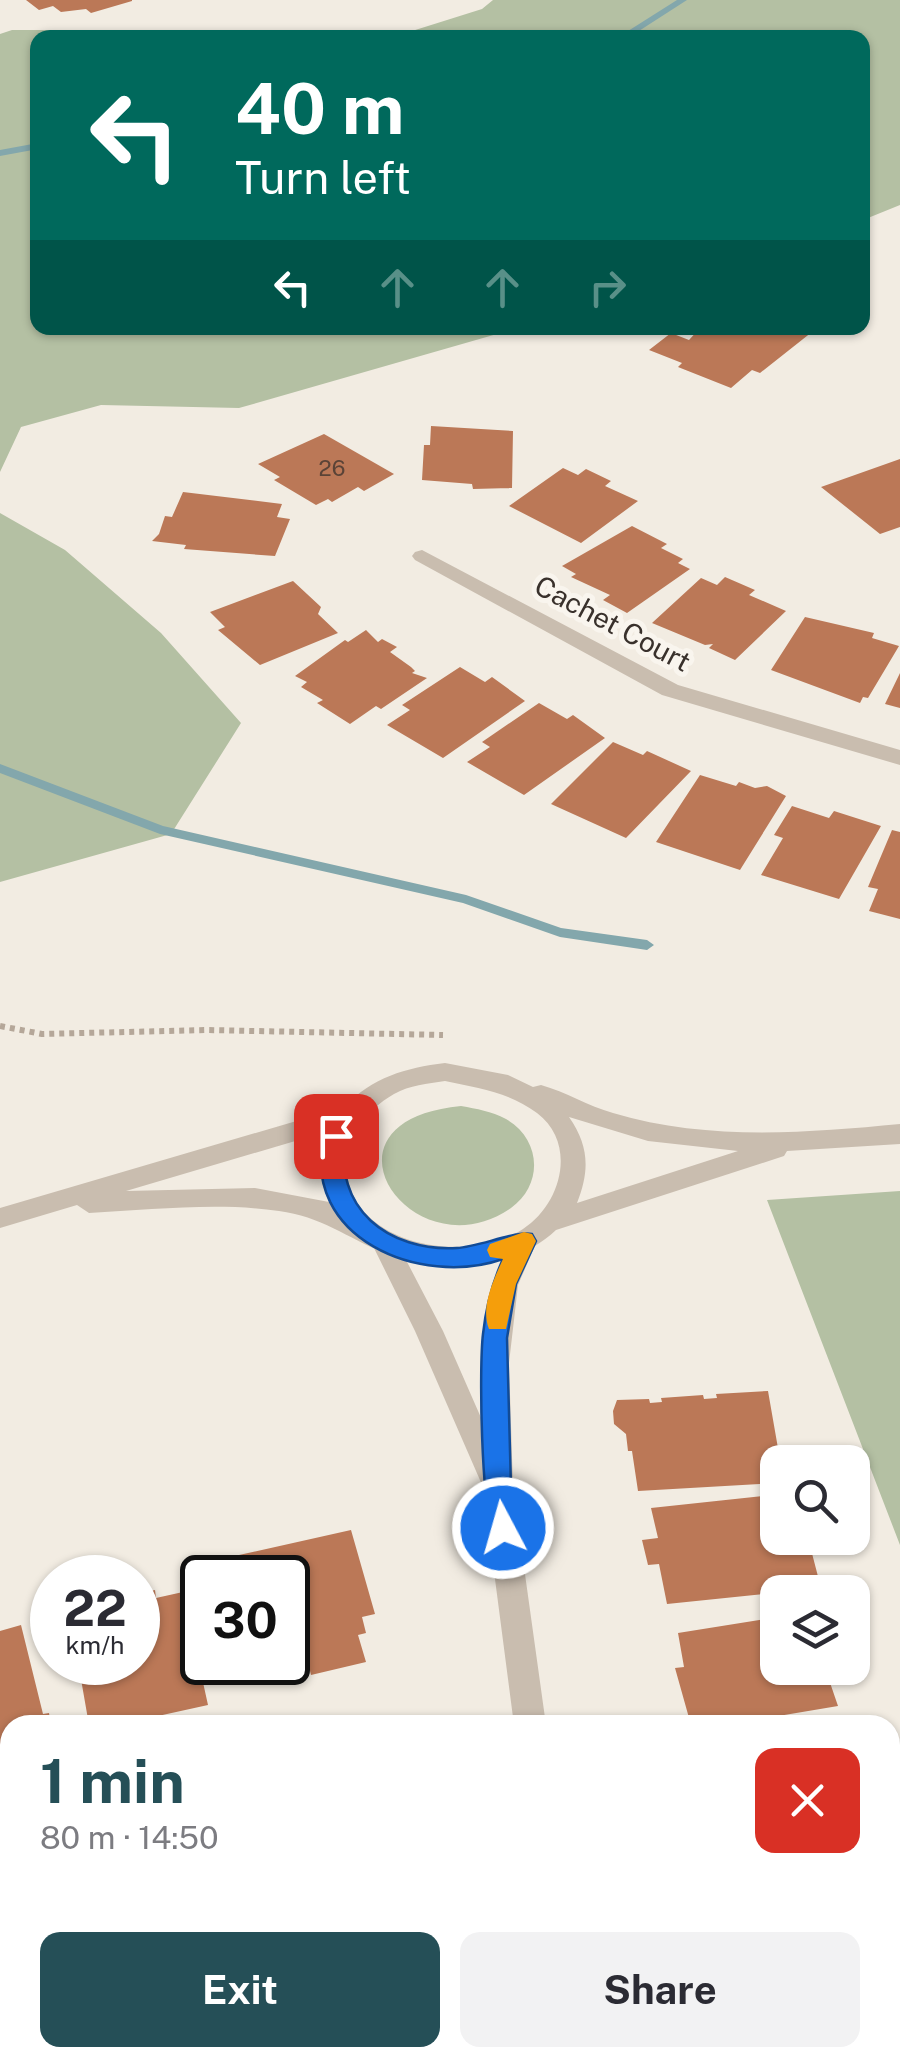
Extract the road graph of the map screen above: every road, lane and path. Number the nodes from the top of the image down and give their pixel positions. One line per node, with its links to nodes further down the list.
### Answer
1 (422, 556): 2 (street, Cachet Court)
2 (900, 758)
3 (0, 1026): 4 (path)
4 (443, 1034)
5 (518, 1085): 6 (street); 8 (street); 11 (street)
6 (349, 1115): 9 (street); 12 (street)
7 (900, 1134): 8 (street)
8 (787, 1144): 11 (street)
9 (49, 1205): 10 (street); 12 (street)
10 (0, 1218)
11 (552, 1221): 13 (street)
12 (373, 1235): 13 (street); 14 (street)
13 (524, 1241): 14 (street)
14 (498, 1488): 15 (street)
15 (529, 1715)

